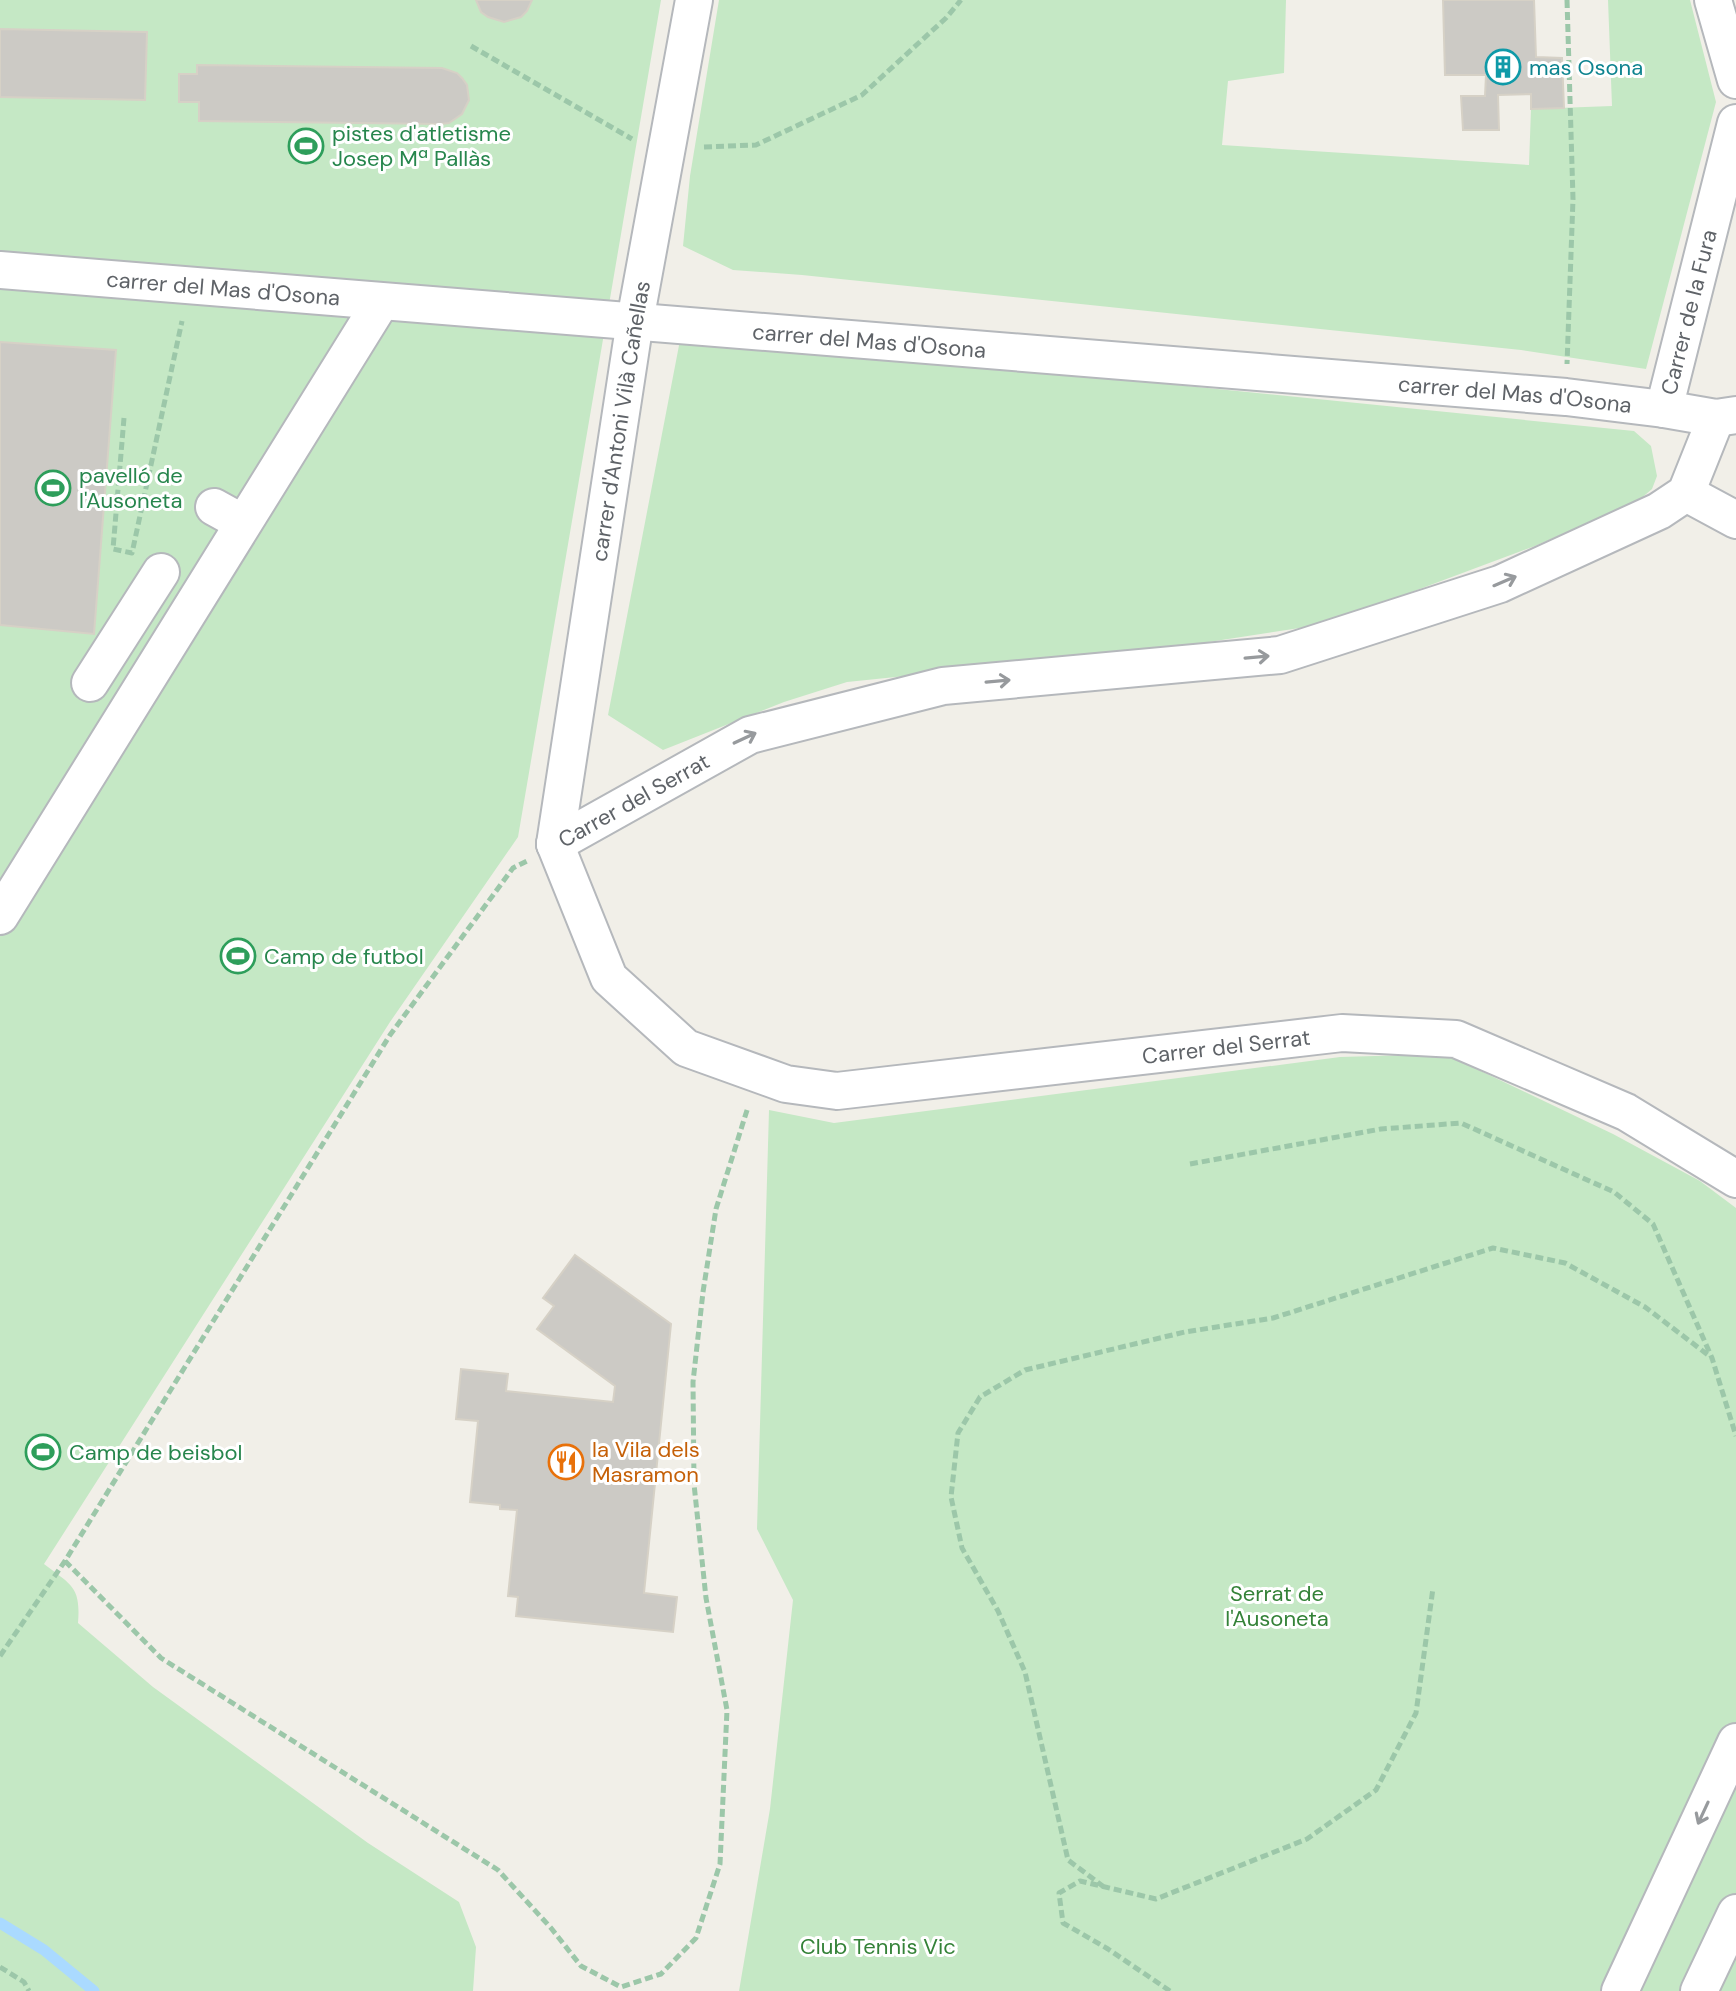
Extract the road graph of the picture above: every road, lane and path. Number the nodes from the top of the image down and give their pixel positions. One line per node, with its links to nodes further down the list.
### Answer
1 (694, 0): 9 (street, carrer d'Antoni Vilà Cañellas)
2 (961, 0): 9 (path)
3 (1567, 0): 14 (path)
4 (1713, 0): 6 (street)
5 (471, 46): 8 (path)
6 (1736, 80)
7 (1736, 123): 15 (street, Carrer de la Fura)
8 (604, 124)
9 (665, 149): 13 (street, carrer d'Antoni Vilà Cañellas)
10 (0, 270): 11 (street, carrer del Mas d'Osona)
11 (190, 284): 12 (street, carrer del Mas d'Osona); 17 (path)
12 (381, 302): 13 (street, carrer del Mas d'Osona); 23 (street)
13 (635, 321): 14 (street, carrer del Mas d'Osona); 22 (street, carrer d'Antoni Vilà Cañellas)
14 (1566, 397): 15 (street, carrer del Mas d'Osona)
15 (1664, 409): 16 (street, carrer del Mas d'Osona)
16 (1726, 416): 18 (street)
17 (124, 418)
18 (1686, 493): 19 (street); 22 (street, Carrer del Serrat, one-way to 18)
19 (1736, 520)
20 (161, 572): 21 (street)
21 (90, 683)
22 (555, 844): 24 (street, Carrer del Serrat); 29 (path)
23 (0, 916)
24 (759, 1075): 26 (street, Carrer del Serrat); 29 (path)
25 (1190, 1164): 27 (path)
26 (1736, 1179)
27 (1712, 1358): 28 (path); 33 (path)
28 (1736, 1436)
29 (65, 1561): 31 (path)
30 (1433, 1588): 33 (path)
31 (0, 1656)
32 (1736, 1742): 38 (street, one-way to 38)
33 (1104, 1887): 37 (path)
34 (1736, 1913): 39 (street)
35 (0, 1967): 36 (path)
36 (29, 1991)
37 (1170, 1991)
38 (1620, 1991)
39 (1699, 1991)

